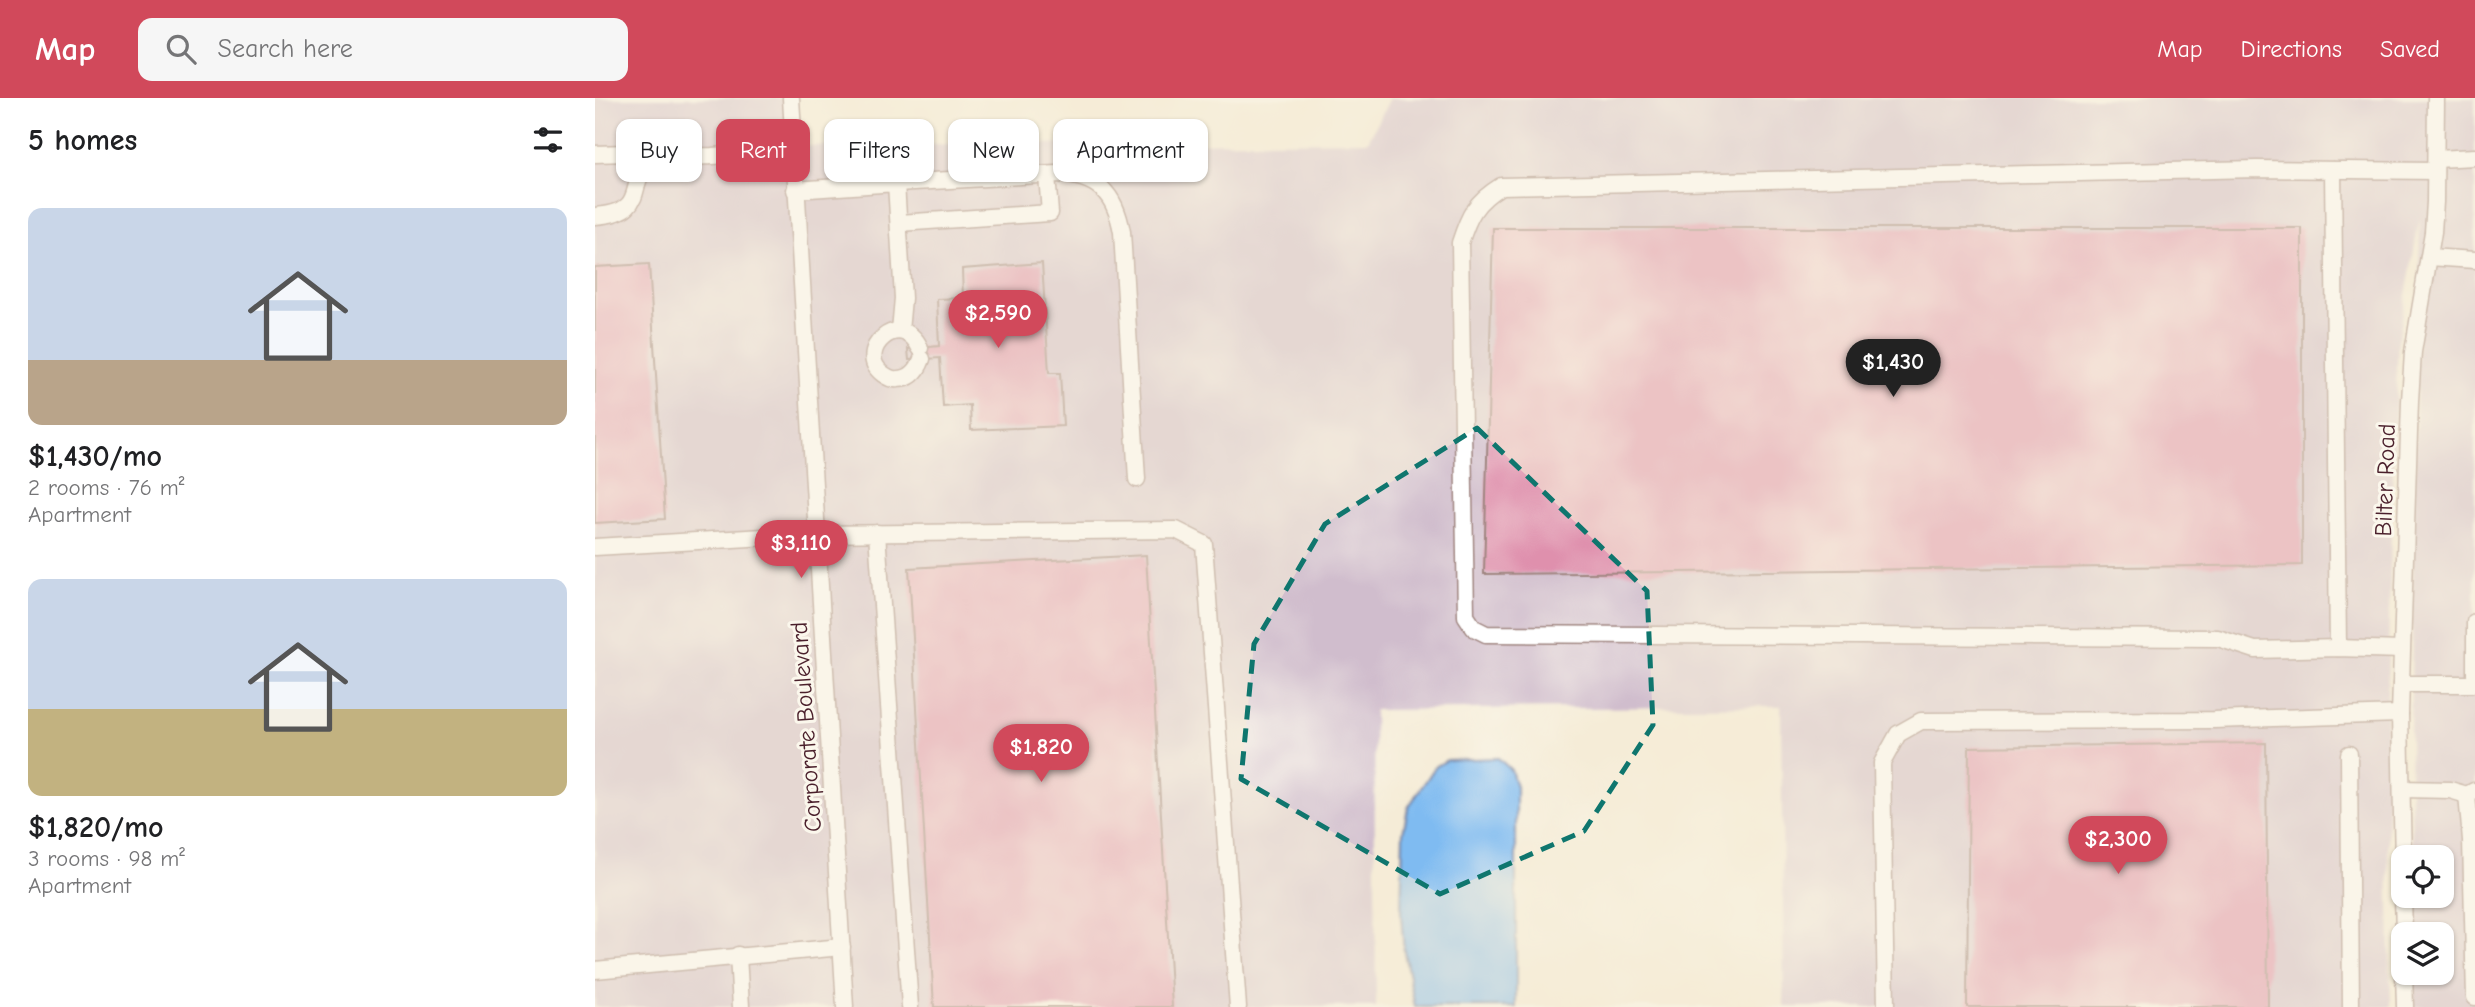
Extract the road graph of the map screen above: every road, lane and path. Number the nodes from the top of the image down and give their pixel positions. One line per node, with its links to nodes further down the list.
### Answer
1 (791, 98): 3 (street, Corporate Boulevard)
2 (2436, 98): 7 (street, Bilter Road)
3 (792, 119)
4 (616, 153): 5 (street)
5 (595, 154)
6 (2475, 158): 7 (street)
7 (2436, 165): 8 (street); 16 (street, Bilter Road)
8 (2333, 170): 24 (street); 24 (street)
9 (1047, 175): 12 (street); 15 (street); 19 (street)
10 (637, 182): 14 (street)
11 (795, 182): 13 (street, Corporate Boulevard)
12 (896, 183): 13 (street); 15 (street)
13 (795, 190): 21 (street, Corporate Boulevard)
14 (595, 216)
15 (899, 223): 18 (street)
16 (2428, 257): 17 (street); 25 (street, Bilter Road)
17 (2475, 260)
18 (900, 331): 18 (street)
19 (1137, 479)
20 (877, 533): 21 (street); 41 (street); 42 (street)
21 (817, 534): 22 (street); 34 (street, Corporate Boulevard)
22 (595, 547)
23 (2475, 622): 26 (street)
24 (2338, 648): 25 (street)
25 (2401, 650): 27 (street, Bilter Road)
26 (2475, 675)
27 (2401, 684): 28 (street); 29 (street, Bilter Road)
28 (2475, 684)
29 (2400, 714): 31 (street, Bilter Road); 43 (street)
30 (2349, 754): 44 (street)
31 (2402, 789): 32 (street); 33 (street, Bilter Road)
32 (2471, 793): 38 (street)
33 (2403, 845)
34 (842, 947): 35 (street); 40 (street, Corporate Boulevard)
35 (738, 955): 36 (street); 39 (street)
36 (595, 970)
37 (2404, 985): 45 (street)
38 (2475, 997)
39 (741, 1007)
40 (845, 1007)
41 (910, 1007)
42 (1238, 1007)
43 (1886, 1007)
44 (2351, 1007)
45 (2405, 1007)

